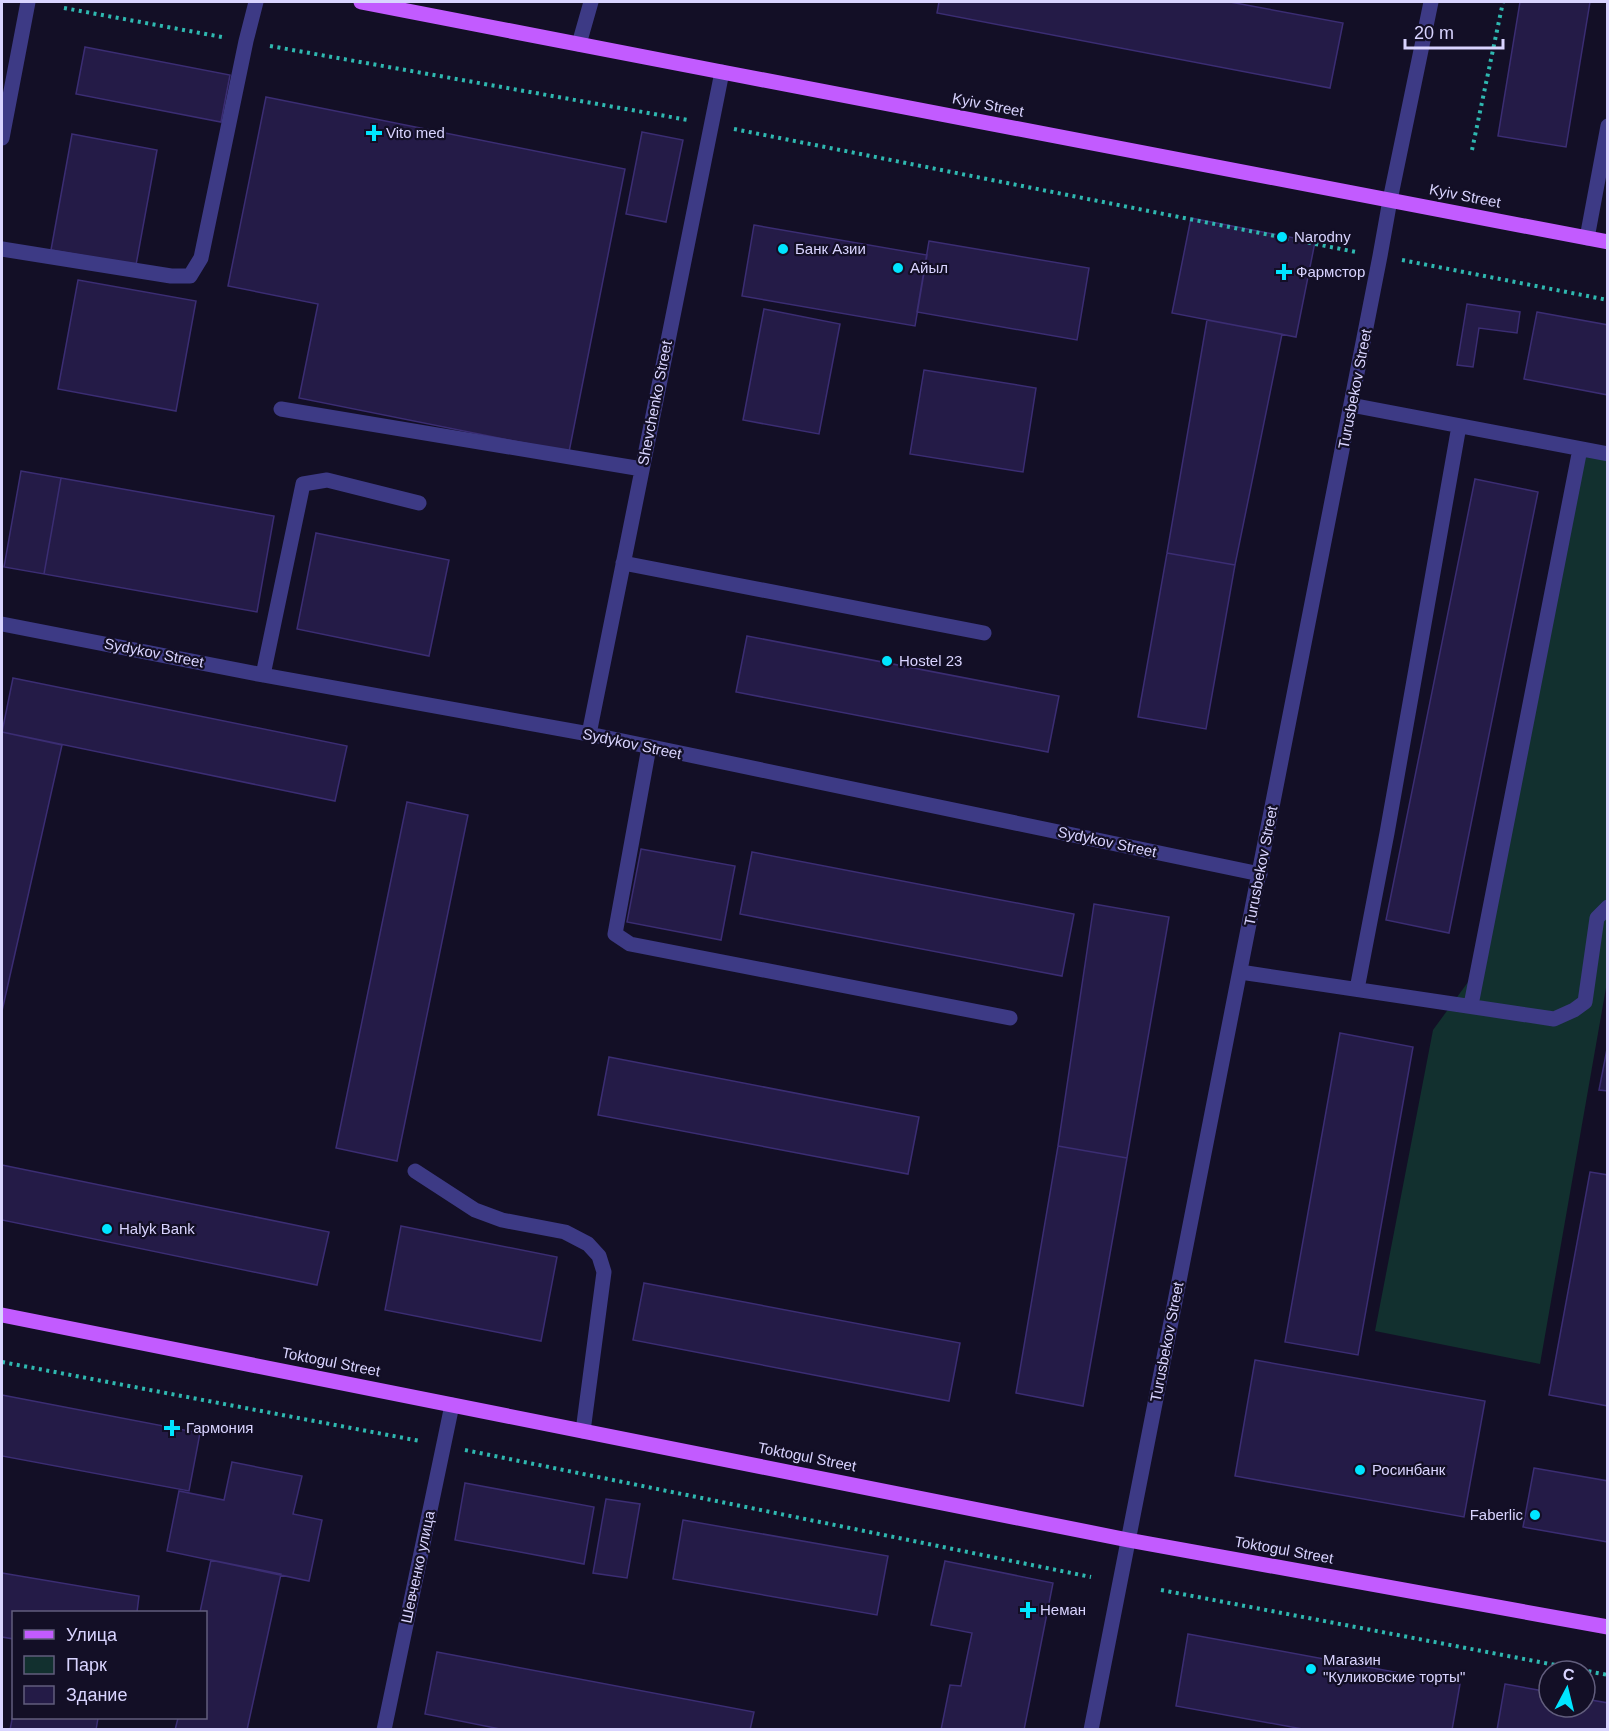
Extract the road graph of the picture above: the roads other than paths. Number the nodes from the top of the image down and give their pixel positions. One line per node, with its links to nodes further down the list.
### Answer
1 (28, 2): 9 (street)
2 (256, 2): 13 (street)
3 (361, 2): 6 (main road, Kyiv Street)
4 (591, 2): 6 (street)
5 (1431, 2): 10 (street, Turusbekov Street)
6 (579, 44): 7 (main road, Kyiv Street)
7 (722, 72): 10 (main road, Kyiv Street); 19 (street, Shevchenko Street)
8 (1608, 126): 11 (street)
9 (2, 138)
10 (1390, 200): 11 (main road, Kyiv Street); 14 (street, Turusbekov Street)
11 (1587, 238): 12 (main road, Kyiv Street)
12 (1608, 242)
13 (2, 249)
14 (1351, 405): 16 (street); 27 (street, Turusbekov Street)
15 (281, 409): 19 (street)
16 (1459, 426): 17 (street); 30 (street)
17 (1581, 449): 18 (street); 31 (street)
18 (1608, 454)
19 (642, 469): 21 (street, Shevchenko Street)
20 (419, 503): 24 (street)
21 (623, 563): 23 (street); 25 (street, Shevchenko Street)
22 (2, 624): 24 (street, Sydykov Street)
23 (984, 633)
24 (263, 675): 25 (street, Sydykov Street)
25 (589, 734): 26 (street, Sydykov Street)
26 (649, 747): 27 (street, Sydykov Street); 32 (street)
27 (1260, 874): 29 (street, Turusbekov Street)
28 (1608, 906): 31 (street)
29 (1240, 972): 30 (street); 37 (street, Turusbekov Street)
30 (1357, 989): 31 (street)
31 (1471, 1005)
32 (1010, 1018)
33 (415, 1171): 36 (street)
34 (2, 1315): 35 (main road, Toktogul Street)
35 (452, 1405): 36 (main road, Toktogul Street); 39 (street, Шевченко улица)
36 (582, 1431): 37 (main road, Toktogul Street)
37 (1128, 1540): 38 (main road, Toktogul Street); 40 (street, Turusbekov Street)
38 (1608, 1627)
39 (384, 1730)
40 (1091, 1730)

